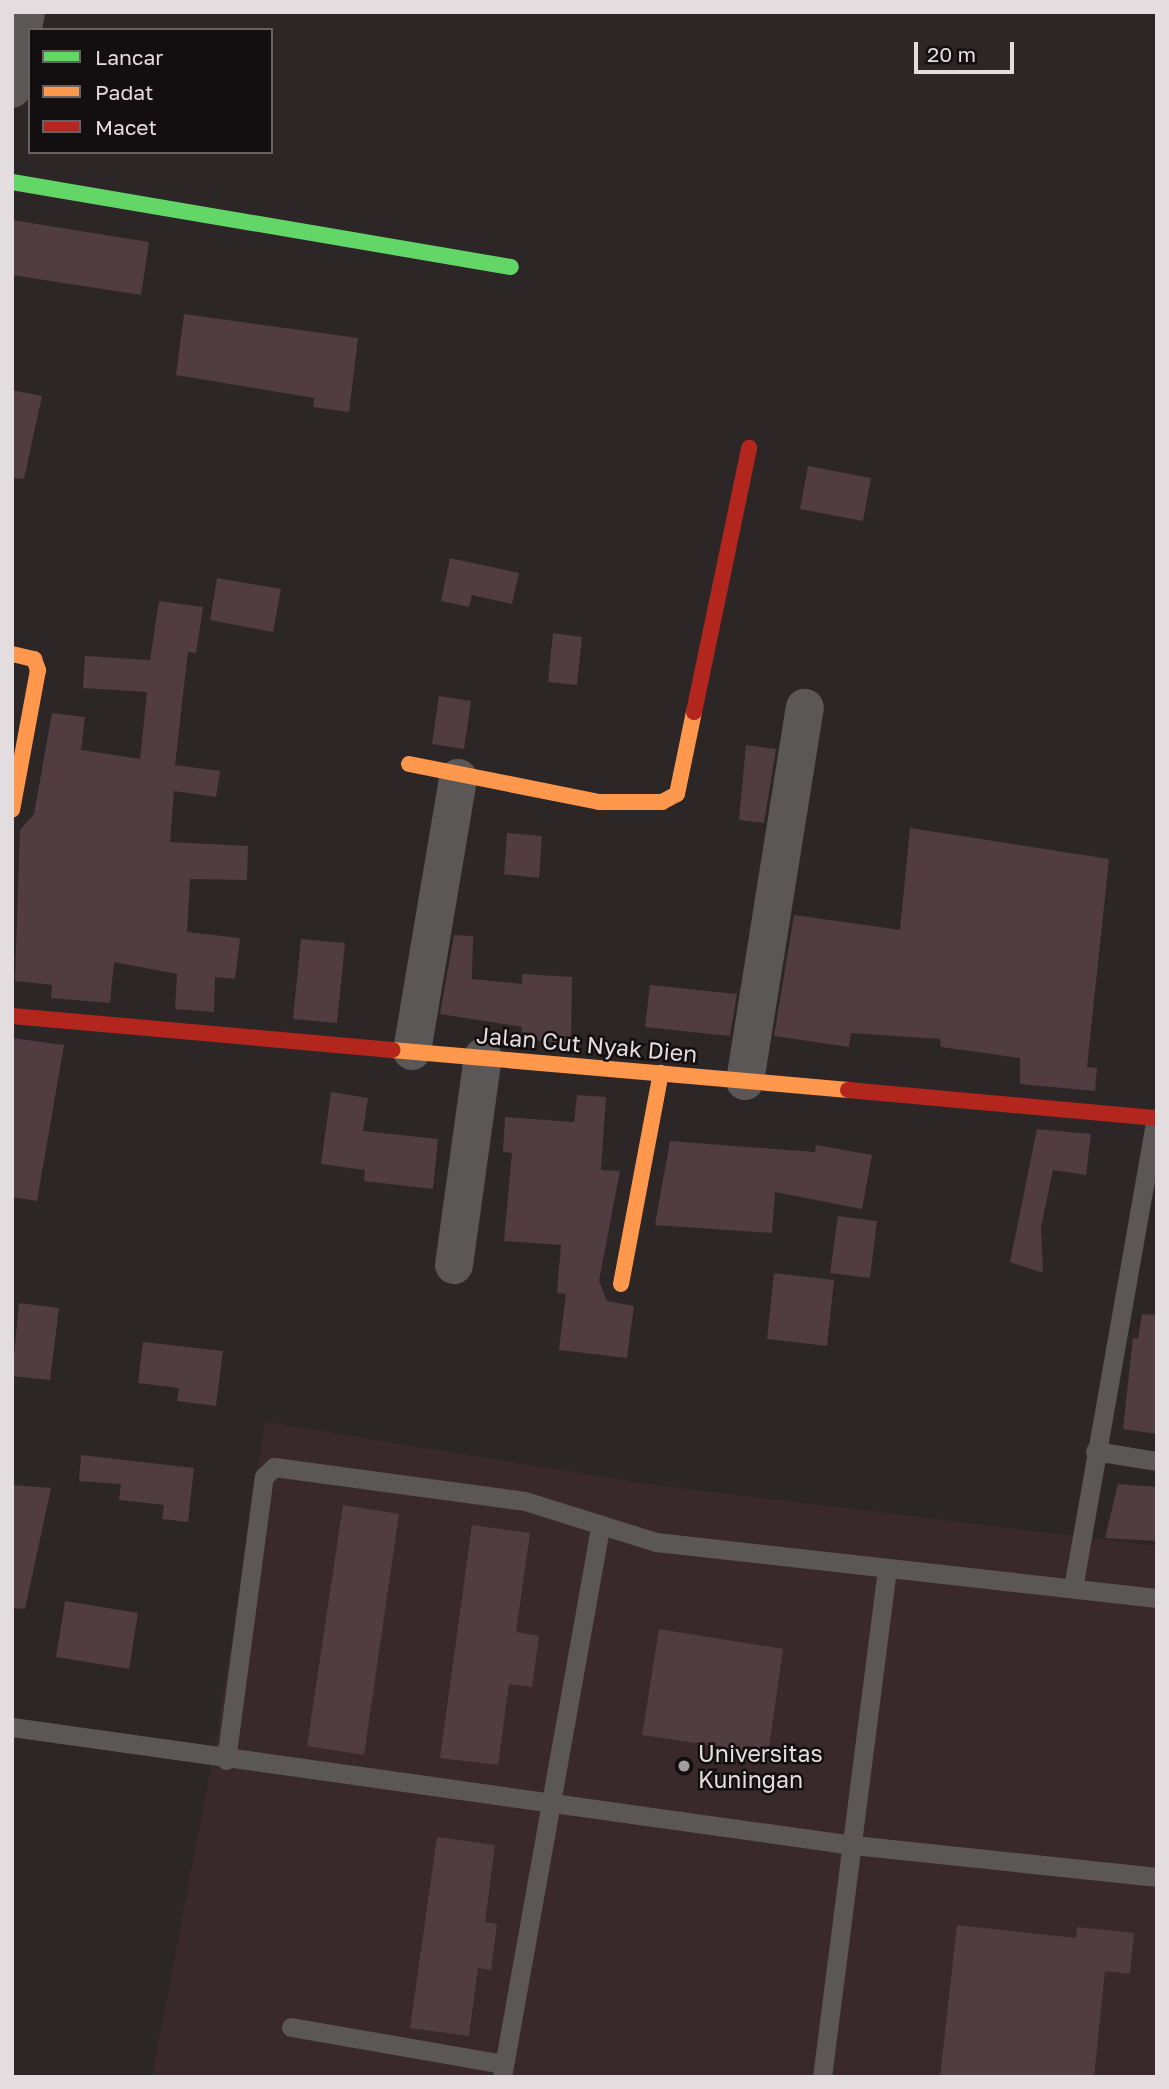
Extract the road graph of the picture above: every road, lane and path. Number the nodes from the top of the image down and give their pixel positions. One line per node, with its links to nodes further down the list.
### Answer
1 (26, 12): 2 (street)
2 (12, 89)
3 (12, 182): 4 (street)
4 (511, 267)
5 (749, 448): 9 (street)
6 (12, 654): 10 (street)
7 (805, 708): 15 (street)
8 (409, 764): 9 (street)
9 (458, 778): 12 (street)
10 (12, 810)
11 (12, 1016): 12 (street, Jalan Cut Nyak Dien)
12 (412, 1052): 13 (street, Jalan Cut Nyak Dien)
13 (483, 1057): 14 (street, Jalan Cut Nyak Dien); 17 (street)
14 (661, 1073): 15 (street, Jalan Cut Nyak Dien); 18 (street)
15 (745, 1081): 16 (street, Jalan Cut Nyak Dien)
16 (1156, 1118): 19 (lane)
17 (454, 1265)
18 (621, 1284)
19 (1095, 1451): 20 (lane); 23 (lane)
20 (1157, 1461)
21 (600, 1528): 22 (lane); 26 (lane); 27 (lane)
22 (887, 1569): 23 (lane); 28 (lane)
23 (1073, 1588): 24 (lane)
24 (1157, 1598)
25 (12, 1727): 26 (lane)
26 (226, 1760): 27 (lane)
27 (546, 1803): 28 (lane); 31 (lane)
28 (853, 1845): 29 (lane); 32 (lane)
29 (1157, 1877)
30 (291, 2027): 31 (lane)
31 (502, 2071)
32 (822, 2077)

